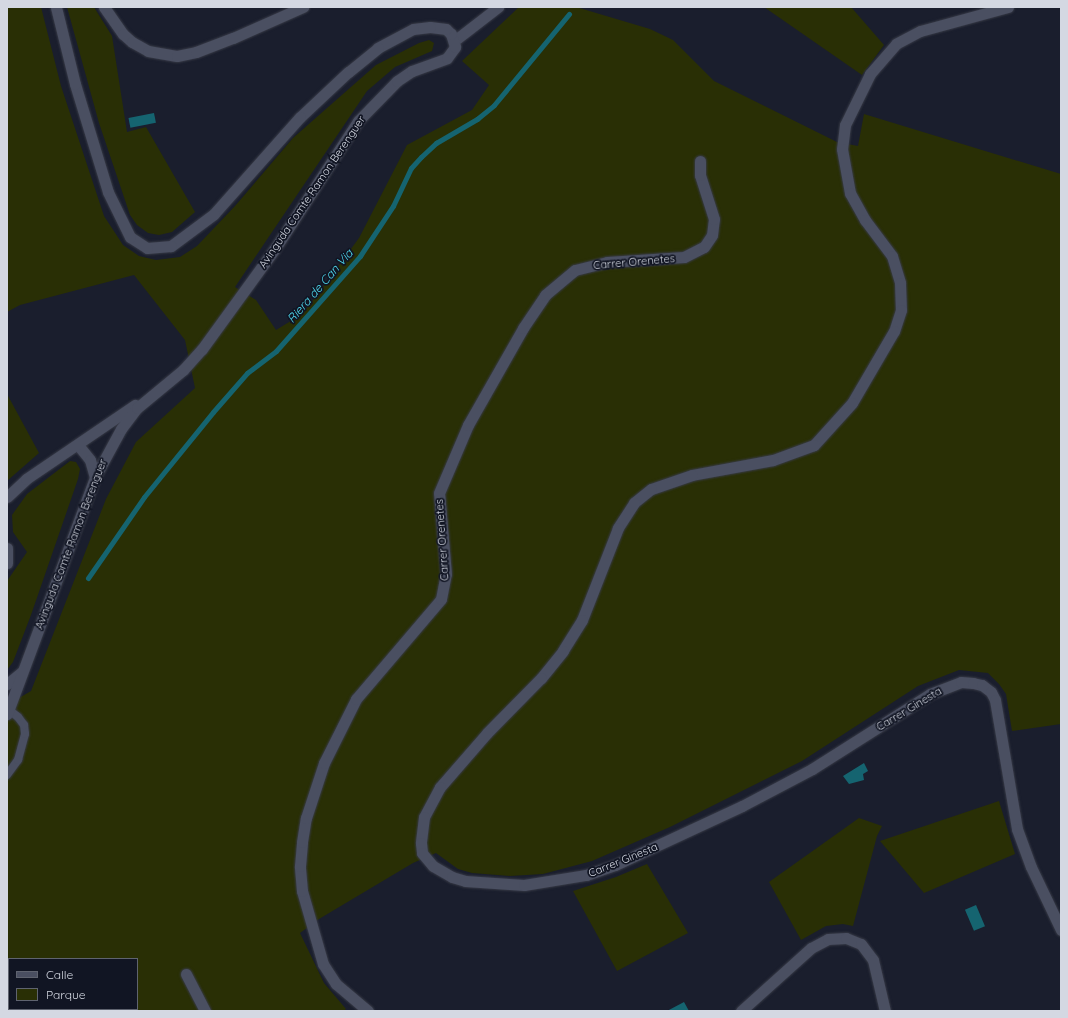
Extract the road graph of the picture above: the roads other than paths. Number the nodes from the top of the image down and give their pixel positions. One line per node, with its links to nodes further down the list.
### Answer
1 (56, 7): 6 (street)
2 (104, 7): 3 (street)
3 (303, 7)
4 (498, 7): 6 (street)
5 (1008, 7): 19 (street, Carrer Ginesta)
6 (454, 40): 8 (street, Avinguda Comte Ramon Berenguer)
7 (700, 161): 22 (street, Carrer Orenetes)
8 (154, 393): 9 (street); 10 (street, Avinguda Comte Ramon Berenguer)
9 (78, 445): 10 (street); 11 (street)
10 (95, 477): 14 (street, Avinguda Comte Ramon Berenguer)
11 (7, 497)
12 (7, 548): 13 (street)
13 (7, 563)
14 (23, 672): 15 (street); 16 (street, Avinguda Comte Ramon Berenguer)
15 (7, 684)
16 (11, 694): 17 (street, Avinguda Comte Ramon Berenguer)
17 (8, 712): 18 (lane)
18 (7, 775)
19 (1061, 930)
20 (186, 974): 21 (street)
21 (205, 1011)
22 (368, 1011)
23 (741, 1011): 24 (street)
24 (885, 1011)

